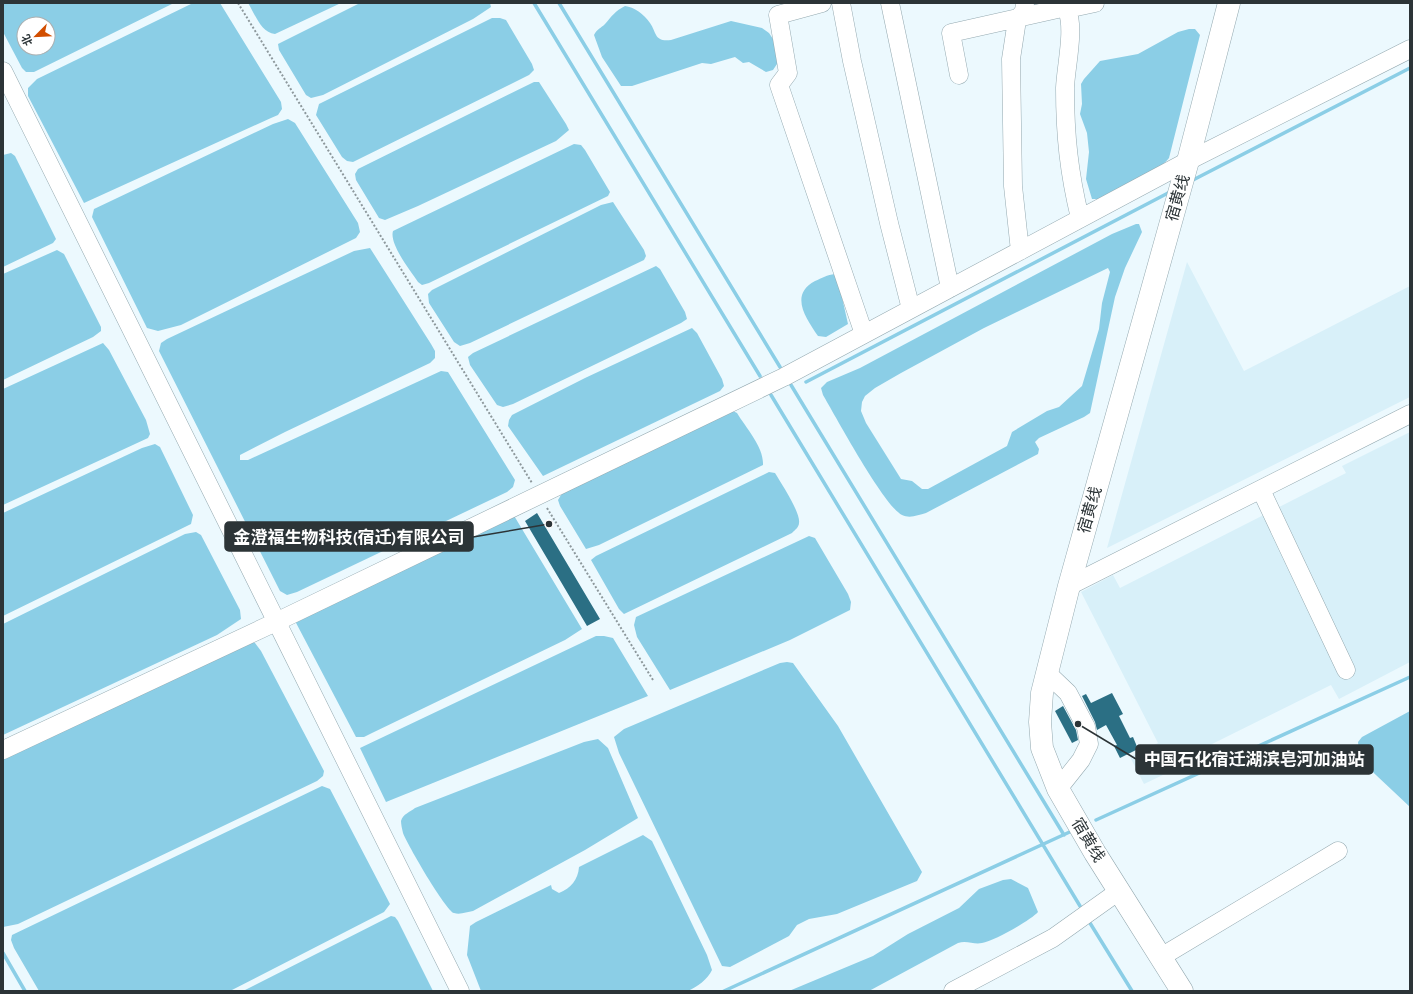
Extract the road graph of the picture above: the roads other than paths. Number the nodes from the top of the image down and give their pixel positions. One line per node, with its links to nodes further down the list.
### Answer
1 (822, 3): 16 (street)
2 (841, 3): 15 (street)
3 (890, 3): 14 (street)
4 (1095, 3): 6 (street)
5 (1229, 3): 11 (main road, 宿黄线)
6 (1067, 9): 7 (street); 12 (street)
7 (1022, 10): 10 (street); 13 (street)
8 (1410, 49): 11 (street)
9 (3, 71): 20 (street)
10 (959, 75)
11 (1188, 161): 12 (street); 19 (main road, 宿黄线)
12 (1080, 218): 13 (street)
13 (1020, 251): 14 (street)
14 (950, 288): 15 (street)
15 (911, 309): 16 (street)
16 (864, 334): 20 (street)
17 (1410, 414): 18 (street)
18 (1261, 490): 19 (street); 21 (street)
19 (1069, 586): 22 (main road, 宿黄线)
20 (276, 622): 23 (street); 28 (street)
21 (1346, 670)
22 (1047, 673): 24 (main road, 宿黄线); 24 (street)
23 (3, 750)
24 (1058, 789): 26 (main road, 宿黄线)
25 (1338, 851): 27 (street)
26 (1119, 891): 27 (main road, 宿黄线); 29 (street)
27 (1161, 957): 30 (main road, 宿黄线)
28 (460, 991)
29 (953, 991)
30 (1182, 991)

